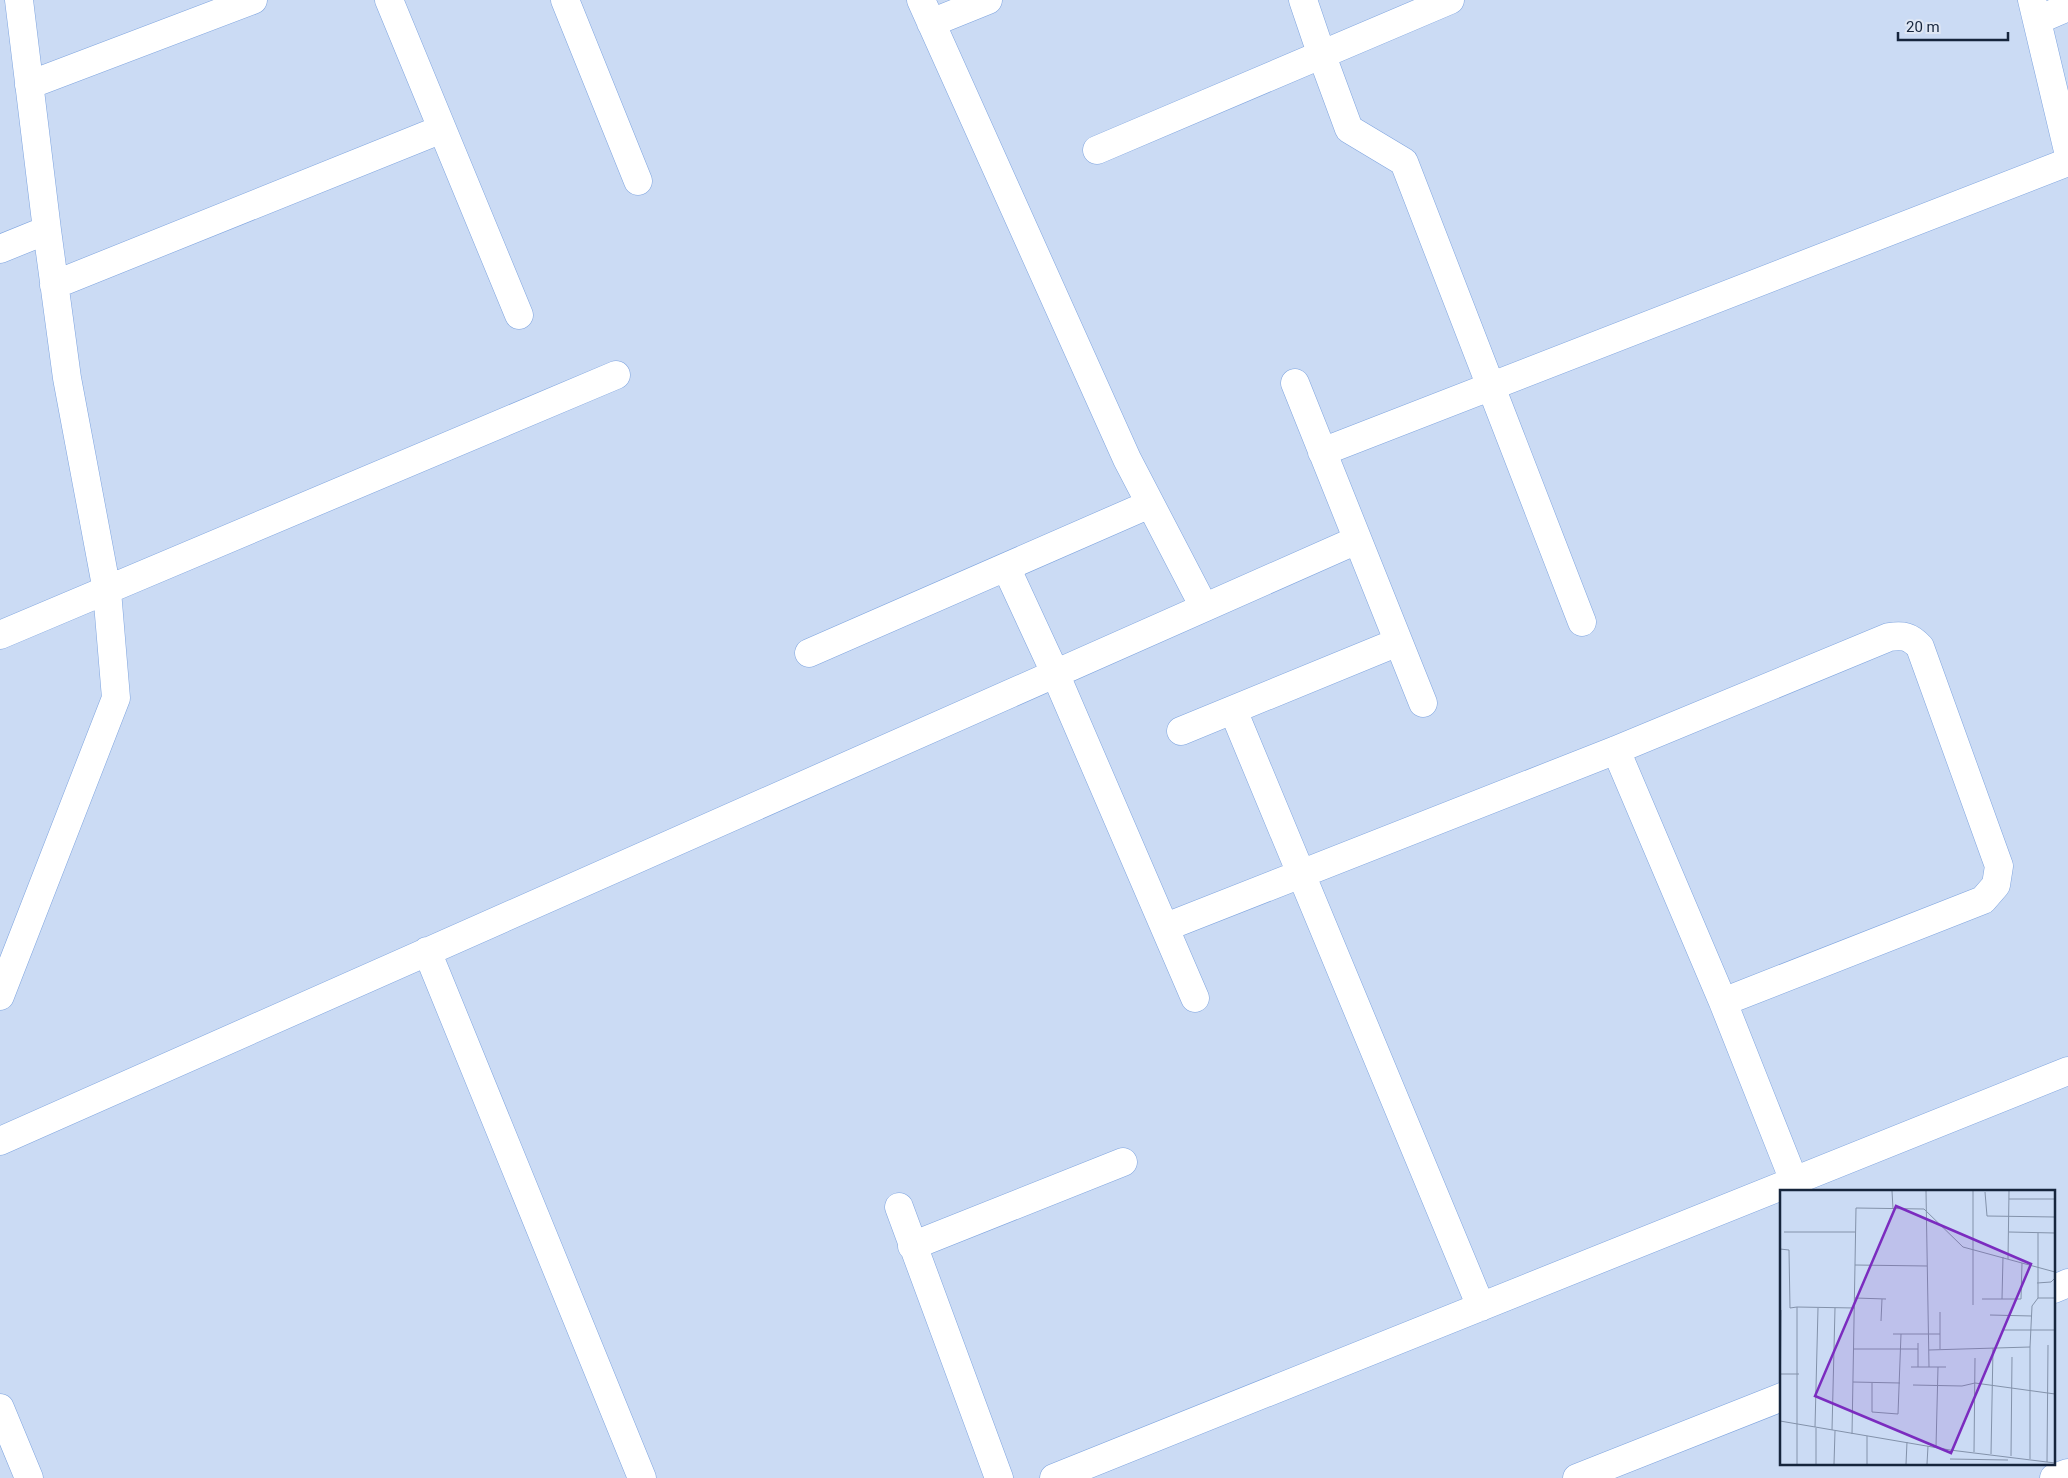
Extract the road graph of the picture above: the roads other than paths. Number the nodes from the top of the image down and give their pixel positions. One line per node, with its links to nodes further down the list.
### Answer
1 (19, 0): 12 (street)
2 (254, 0): 12 (street)
3 (389, 0): 13 (street)
4 (564, 0): 17 (street)
5 (988, 0): 10 (street)
6 (1304, 0): 11 (street)
7 (1450, 0): 11 (street)
8 (2068, 7): 9 (street)
9 (2035, 10): 15 (street)
10 (926, 12): 26 (street)
11 (1321, 53): 14 (street); 24 (street)
12 (29, 85): 18 (street)
13 (442, 129): 20 (street); 21 (street)
14 (1096, 150)
15 (2068, 151)
16 (2068, 162): 24 (street)
17 (638, 181)
18 (47, 230): 19 (street); 20 (street)
19 (0, 249)
20 (54, 285): 29 (street)
21 (519, 315)
22 (616, 375): 29 (street)
23 (1294, 383): 25 (street)
24 (1491, 386): 25 (street); 31 (street)
25 (1322, 452): 27 (street)
26 (1150, 504): 28 (street); 30 (street)
27 (1357, 540): 30 (street); 33 (street)
28 (1006, 567): 34 (street); 35 (street)
29 (108, 590): 32 (street); 43 (street)
30 (1204, 607): 35 (street)
31 (1582, 622)
32 (0, 635)
33 (1398, 642): 36 (street); 37 (street)
34 (809, 653)
35 (1055, 673): 41 (street); 42 (street)
36 (1423, 704)
37 (1233, 710): 38 (street); 40 (street)
38 (1181, 731)
39 (1616, 750): 40 (street); 45 (street); 45 (street)
40 (1301, 874): 41 (street); 54 (street)
41 (1166, 928): 44 (street)
42 (427, 951): 47 (street); 60 (street)
43 (0, 996)
44 (1195, 998)
45 (1723, 1002): 49 (street)
46 (2068, 1071): 49 (street)
47 (0, 1141)
48 (1123, 1162): 51 (street)
49 (1794, 1181): 54 (street)
50 (899, 1207): 51 (street)
51 (912, 1246): 61 (street)
52 (2068, 1283): 53 (street)
53 (2056, 1288)
54 (1481, 1306): 57 (street)
55 (1780, 1398): 63 (street)
56 (0, 1408): 59 (street)
57 (1111, 1468): 62 (street)
58 (2068, 1472): 64 (street)
59 (29, 1478)
60 (642, 1478)
61 (999, 1478)
62 (1054, 1478)
63 (1577, 1478)
64 (2054, 1478)

